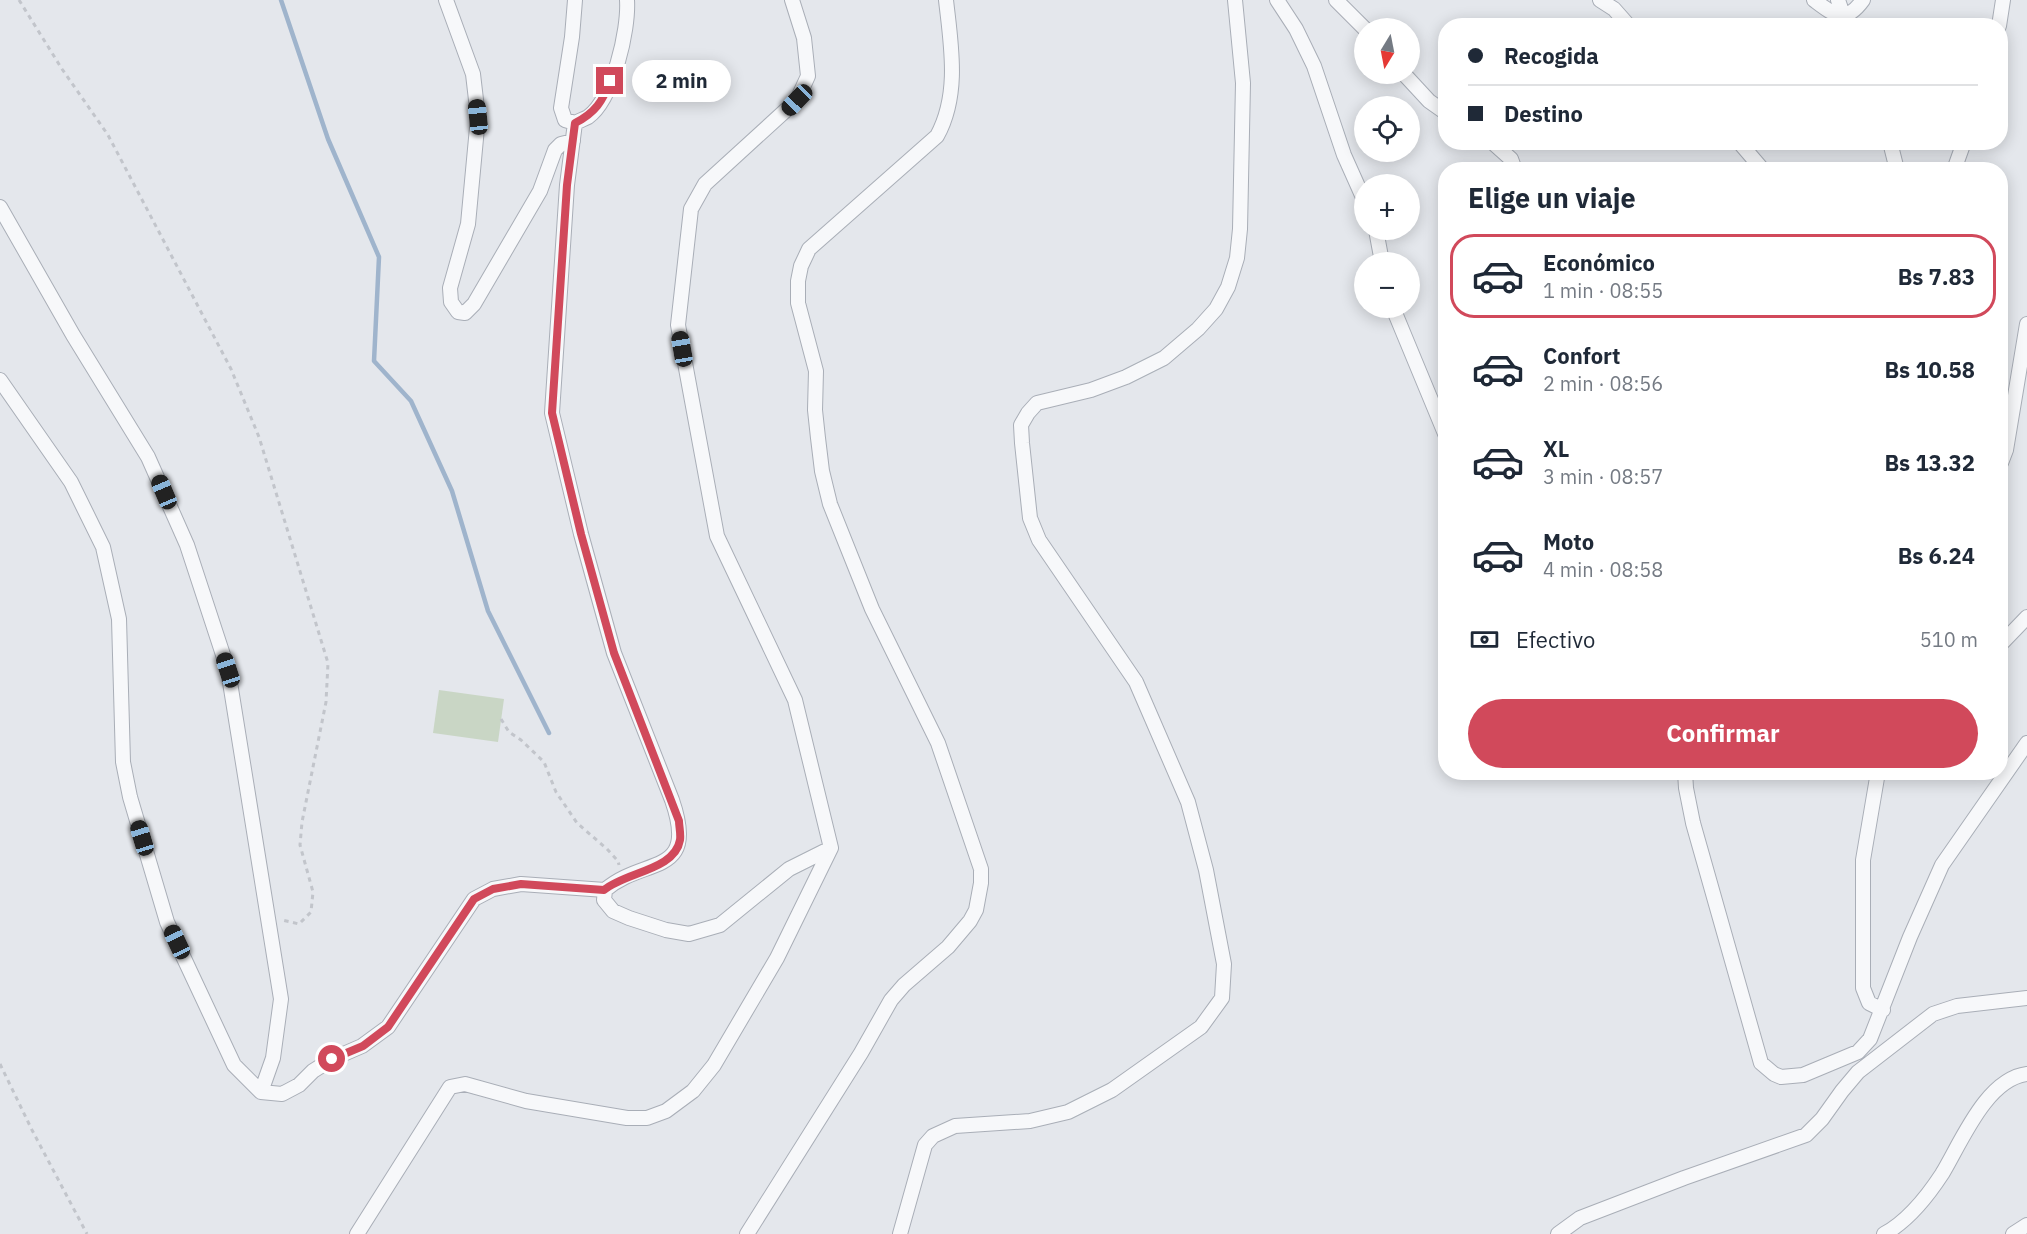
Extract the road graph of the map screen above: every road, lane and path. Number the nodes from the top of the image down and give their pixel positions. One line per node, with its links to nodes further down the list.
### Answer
1 (19, 0): 47 (path)
2 (446, 0): 24 (street)
3 (575, 0): 23 (street)
4 (627, 0): 23 (street)
5 (792, 0): 44 (street)
6 (946, 0): 56 (street)
7 (1235, 0): 57 (street)
8 (1277, 0): 29 (street)
9 (1336, 0): 15 (street)
10 (1600, 0): 16 (street)
11 (1814, 0): 17 (street)
12 (1838, 0): 18 (street)
13 (1863, 0): 19 (street)
14 (2004, 0): 20 (street)
15 (1354, 18)
16 (1622, 18)
17 (1840, 18)
18 (1844, 18)
19 (1847, 18)
20 (2001, 18)
21 (1413, 84): 22 (street)
22 (1438, 107)
23 (575, 123): 24 (street)
24 (573, 141): 45 (street)
25 (1501, 150): 27 (street)
26 (1746, 150): 28 (street)
27 (1512, 162)
28 (1756, 162)
29 (1354, 177)
30 (0, 207): 47 (street)
31 (1397, 318): 34 (street)
32 (2027, 324): 35 (street)
33 (0, 380): 52 (street)
34 (1438, 417)
35 (2008, 438)
36 (2027, 617): 37 (street)
37 (2008, 637)
38 (501, 719): 45 (path)
39 (2027, 743): 40 (street)
40 (2008, 770)
41 (1686, 780): 49 (street)
42 (1877, 780): 49 (street)
43 (2001, 780): 49 (street)
44 (831, 848): 46 (street); 55 (street)
45 (624, 878): 46 (street)
46 (604, 890): 52 (street)
47 (267, 910): 52 (street)
48 (2027, 998): 58 (street)
49 (1883, 1010)
50 (0, 1064): 54 (path)
51 (2027, 1074): 59 (street)
52 (261, 1092)
53 (2027, 1225): 60 (street)
54 (87, 1234)
55 (357, 1234)
56 (747, 1234)
57 (900, 1234)
58 (1558, 1234)
59 (1884, 1234)
60 (2013, 1234)

